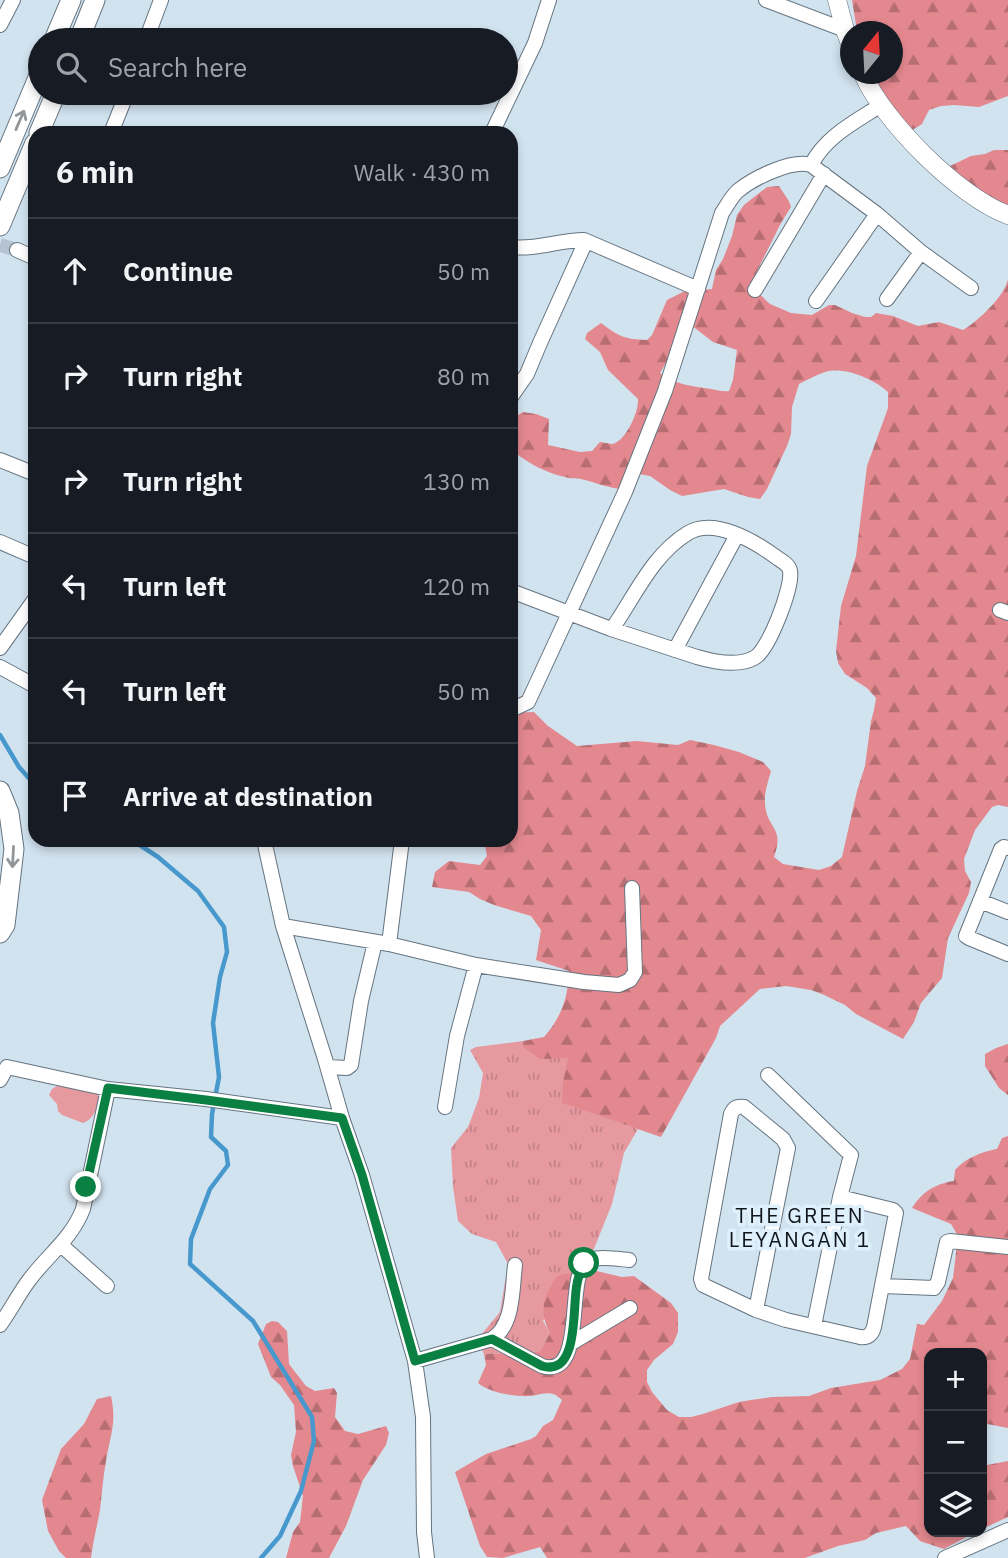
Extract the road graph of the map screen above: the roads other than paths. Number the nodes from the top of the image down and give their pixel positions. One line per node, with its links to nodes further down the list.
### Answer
1 (13, 0): 9 (street)
2 (71, 0): 10 (highway)
3 (95, 0): 11 (highway)
4 (161, 0): 12 (street)
5 (549, 0): 14 (street)
6 (766, 0): 13 (street)
7 (837, 0): 8 (main road)
8 (843, 21)
9 (0, 25)
10 (59, 28)
11 (84, 28)
12 (150, 28)
13 (840, 33)
14 (518, 79)
15 (867, 84): 20 (main road)
16 (28, 101): 26 (highway, one-way to 16)
17 (51, 105): 21 (highway)
18 (122, 105): 22 (street)
19 (505, 105): 23 (street)
20 (881, 105): 25 (street); 29 (main road)
21 (42, 126)
22 (113, 126)
23 (495, 126)
24 (28, 160): 30 (highway)
25 (811, 165): 27 (street); 37 (street)
26 (0, 167)
27 (824, 174): 28 (street); 38 (street)
28 (877, 214): 34 (street); 40 (street)
29 (1008, 215)
30 (0, 226)
31 (586, 241): 32 (street); 37 (street); 41 (street)
32 (518, 247)
33 (17, 250): 35 (street)
34 (921, 252): 36 (street); 39 (street)
35 (28, 255)
36 (971, 288)
37 (698, 289): 49 (street)
38 (755, 290)
39 (887, 299)
40 (816, 301)
41 (518, 387)
42 (0, 460): 43 (street)
43 (28, 471)
44 (737, 535): 50 (street); 52 (street); 52 (street)
45 (0, 542): 46 (street)
46 (28, 554)
47 (518, 594): 49 (street)
48 (28, 609): 51 (street)
49 (568, 613): 50 (street); 55 (street)
50 (612, 629): 52 (street)
51 (0, 648)
52 (675, 650)
53 (0, 667): 54 (street)
54 (28, 683)
55 (518, 707)
56 (0, 791): 64 (highway, one-way to 64)
57 (266, 847): 63 (street)
58 (401, 847): 65 (street)
59 (1008, 848): 61 (street)
60 (632, 888): 67 (street)
61 (980, 901): 62 (street); 66 (street)
62 (1008, 912)
63 (284, 926): 65 (street); 68 (street)
64 (0, 933)
65 (382, 943): 67 (street); 68 (street)
66 (1008, 954)
67 (476, 965): 72 (street)
68 (328, 1067): 73 (street)
69 (768, 1075): 74 (street)
70 (0, 1080): 71 (street)
71 (108, 1088): 73 (street); 75 (street)
72 (445, 1107)
73 (342, 1118): 87 (street)
74 (840, 1197): 80 (street); 84 (street)
75 (61, 1245): 79 (street); 83 (street)
76 (1008, 1247): 80 (street)
77 (629, 1260): 86 (street)
78 (515, 1265): 85 (street)
79 (107, 1286)
80 (883, 1286): 84 (street)
81 (630, 1308): 86 (street)
82 (756, 1310): 82 (street); 84 (street)
83 (0, 1325)
84 (814, 1326)
85 (492, 1339): 86 (street); 87 (street)
86 (570, 1344)
87 (415, 1361): 89 (street)
88 (1008, 1530): 90 (street)
89 (427, 1558)
90 (945, 1558)

